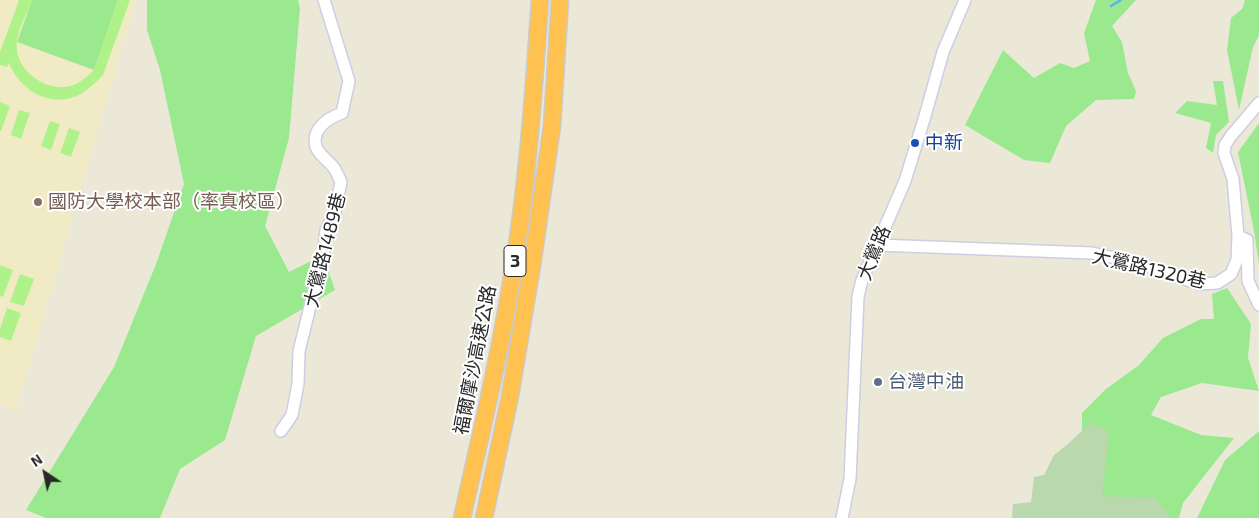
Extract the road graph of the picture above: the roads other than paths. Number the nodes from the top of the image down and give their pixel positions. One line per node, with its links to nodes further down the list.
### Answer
1 (324, 0): 9 (street, 大鶯路1489巷)
2 (540, 0): 10 (highway, 福爾摩沙高速公路 / 3)
3 (560, 0): 11 (highway, 福爾摩沙高速公路 / 3)
4 (965, 0): 7 (street, 大鶯路)
5 (1259, 103): 6 (street, 大鶯路1320巷)
6 (1238, 236): 7 (street, 大鶯路1320巷); 8 (street)
7 (877, 245): 12 (street, 大鶯路)
8 (1259, 305)
9 (281, 431)
10 (462, 518)
11 (484, 518)
12 (842, 518)

